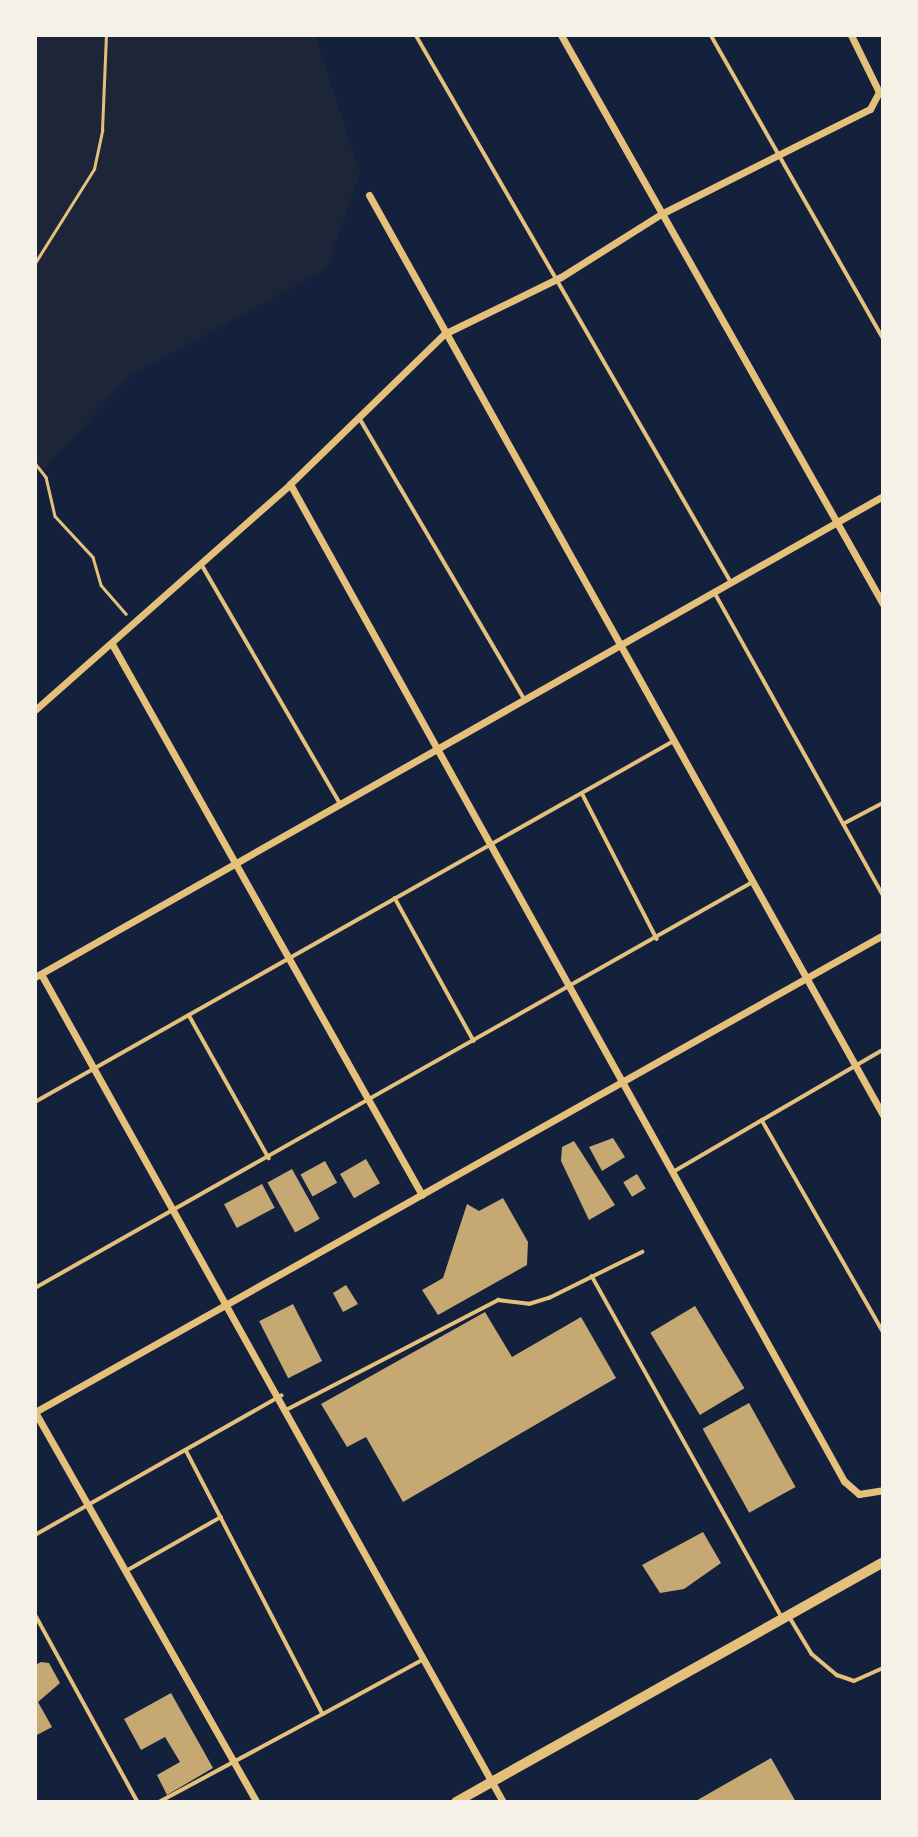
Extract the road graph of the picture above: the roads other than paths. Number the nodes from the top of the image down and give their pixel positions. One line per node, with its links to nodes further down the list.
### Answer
1 (416, 35): 8 (lane)
2 (561, 35): 7 (street)
3 (711, 35): 5 (lane)
4 (851, 35): 5 (street)
5 (781, 157): 7 (street); 10 (lane)
6 (369, 195): 9 (street)
7 (661, 214): 8 (street); 14 (street)
8 (561, 277): 9 (street); 16 (lane)
9 (444, 334): 11 (street); 20 (street)
10 (883, 338)
11 (358, 415): 12 (street); 21 (lane)
12 (290, 484): 15 (street); 24 (street)
13 (883, 496): 14 (street)
14 (837, 523): 16 (street); 18 (street)
15 (200, 563): 19 (street); 26 (lane)
16 (732, 584): 17 (street)
17 (715, 593): 20 (street); 28 (lane)
18 (883, 604)
19 (111, 644): 22 (street); 30 (street)
20 (618, 648): 21 (street); 23 (street)
21 (524, 698): 24 (street)
22 (35, 710)
23 (671, 742): 25 (lane); 31 (street)
24 (436, 746): 26 (street); 29 (street)
25 (582, 793): 29 (lane); 35 (lane)
26 (340, 801): 30 (street)
27 (883, 803): 28 (lane)
28 (843, 824): 32 (lane)
29 (490, 843): 33 (lane); 39 (street)
30 (236, 860): 36 (street); 37 (street)
31 (751, 883): 35 (lane); 38 (street)
32 (883, 895)
33 (395, 898): 36 (lane); 41 (lane)
34 (883, 935): 38 (street)
35 (657, 939): 39 (lane)
36 (290, 958): 40 (lane); 46 (street)
37 (38, 976): 44 (street)
38 (805, 979): 43 (street); 45 (street)
39 (571, 986): 41 (lane); 45 (street)
40 (189, 1015): 44 (lane); 50 (lane)
41 (474, 1041): 46 (lane)
42 (883, 1050): 43 (lane)
43 (855, 1065): 48 (street); 49 (lane)
44 (95, 1068): 47 (lane); 53 (street)
45 (624, 1081): 51 (street); 52 (street)
46 (370, 1101): 50 (lane); 52 (street)
47 (35, 1102)
48 (883, 1115)
49 (762, 1120): 51 (lane); 58 (lane)
50 (269, 1158): 53 (lane)
51 (672, 1172): 63 (street)
52 (422, 1195): 57 (street)
53 (175, 1208): 56 (lane); 57 (street)
54 (642, 1252): 55 (lane)
55 (592, 1276): 60 (lane); 70 (lane)
56 (35, 1288)
57 (230, 1303): 59 (street); 61 (street)
58 (883, 1331)
59 (281, 1396): 60 (street); 62 (lane)
60 (288, 1409): 71 (street)
61 (35, 1412): 64 (street)
62 (186, 1450): 64 (lane); 65 (lane)
63 (883, 1490)
64 (88, 1503): 66 (lane); 68 (street)
65 (221, 1517): 68 (lane); 73 (lane)
66 (35, 1535)
67 (883, 1562): 70 (main road)
68 (126, 1571): 74 (street)
69 (35, 1614): 76 (lane)
70 (786, 1618): 72 (lane); 75 (main road)
71 (425, 1659): 73 (lane); 75 (street)
72 (883, 1668)
73 (323, 1714): 74 (lane)
74 (233, 1759): 77 (lane); 78 (street)
75 (492, 1782): 79 (main road); 80 (street)
76 (138, 1802)
77 (159, 1802)
78 (257, 1802)
79 (456, 1802)
80 (503, 1802)

